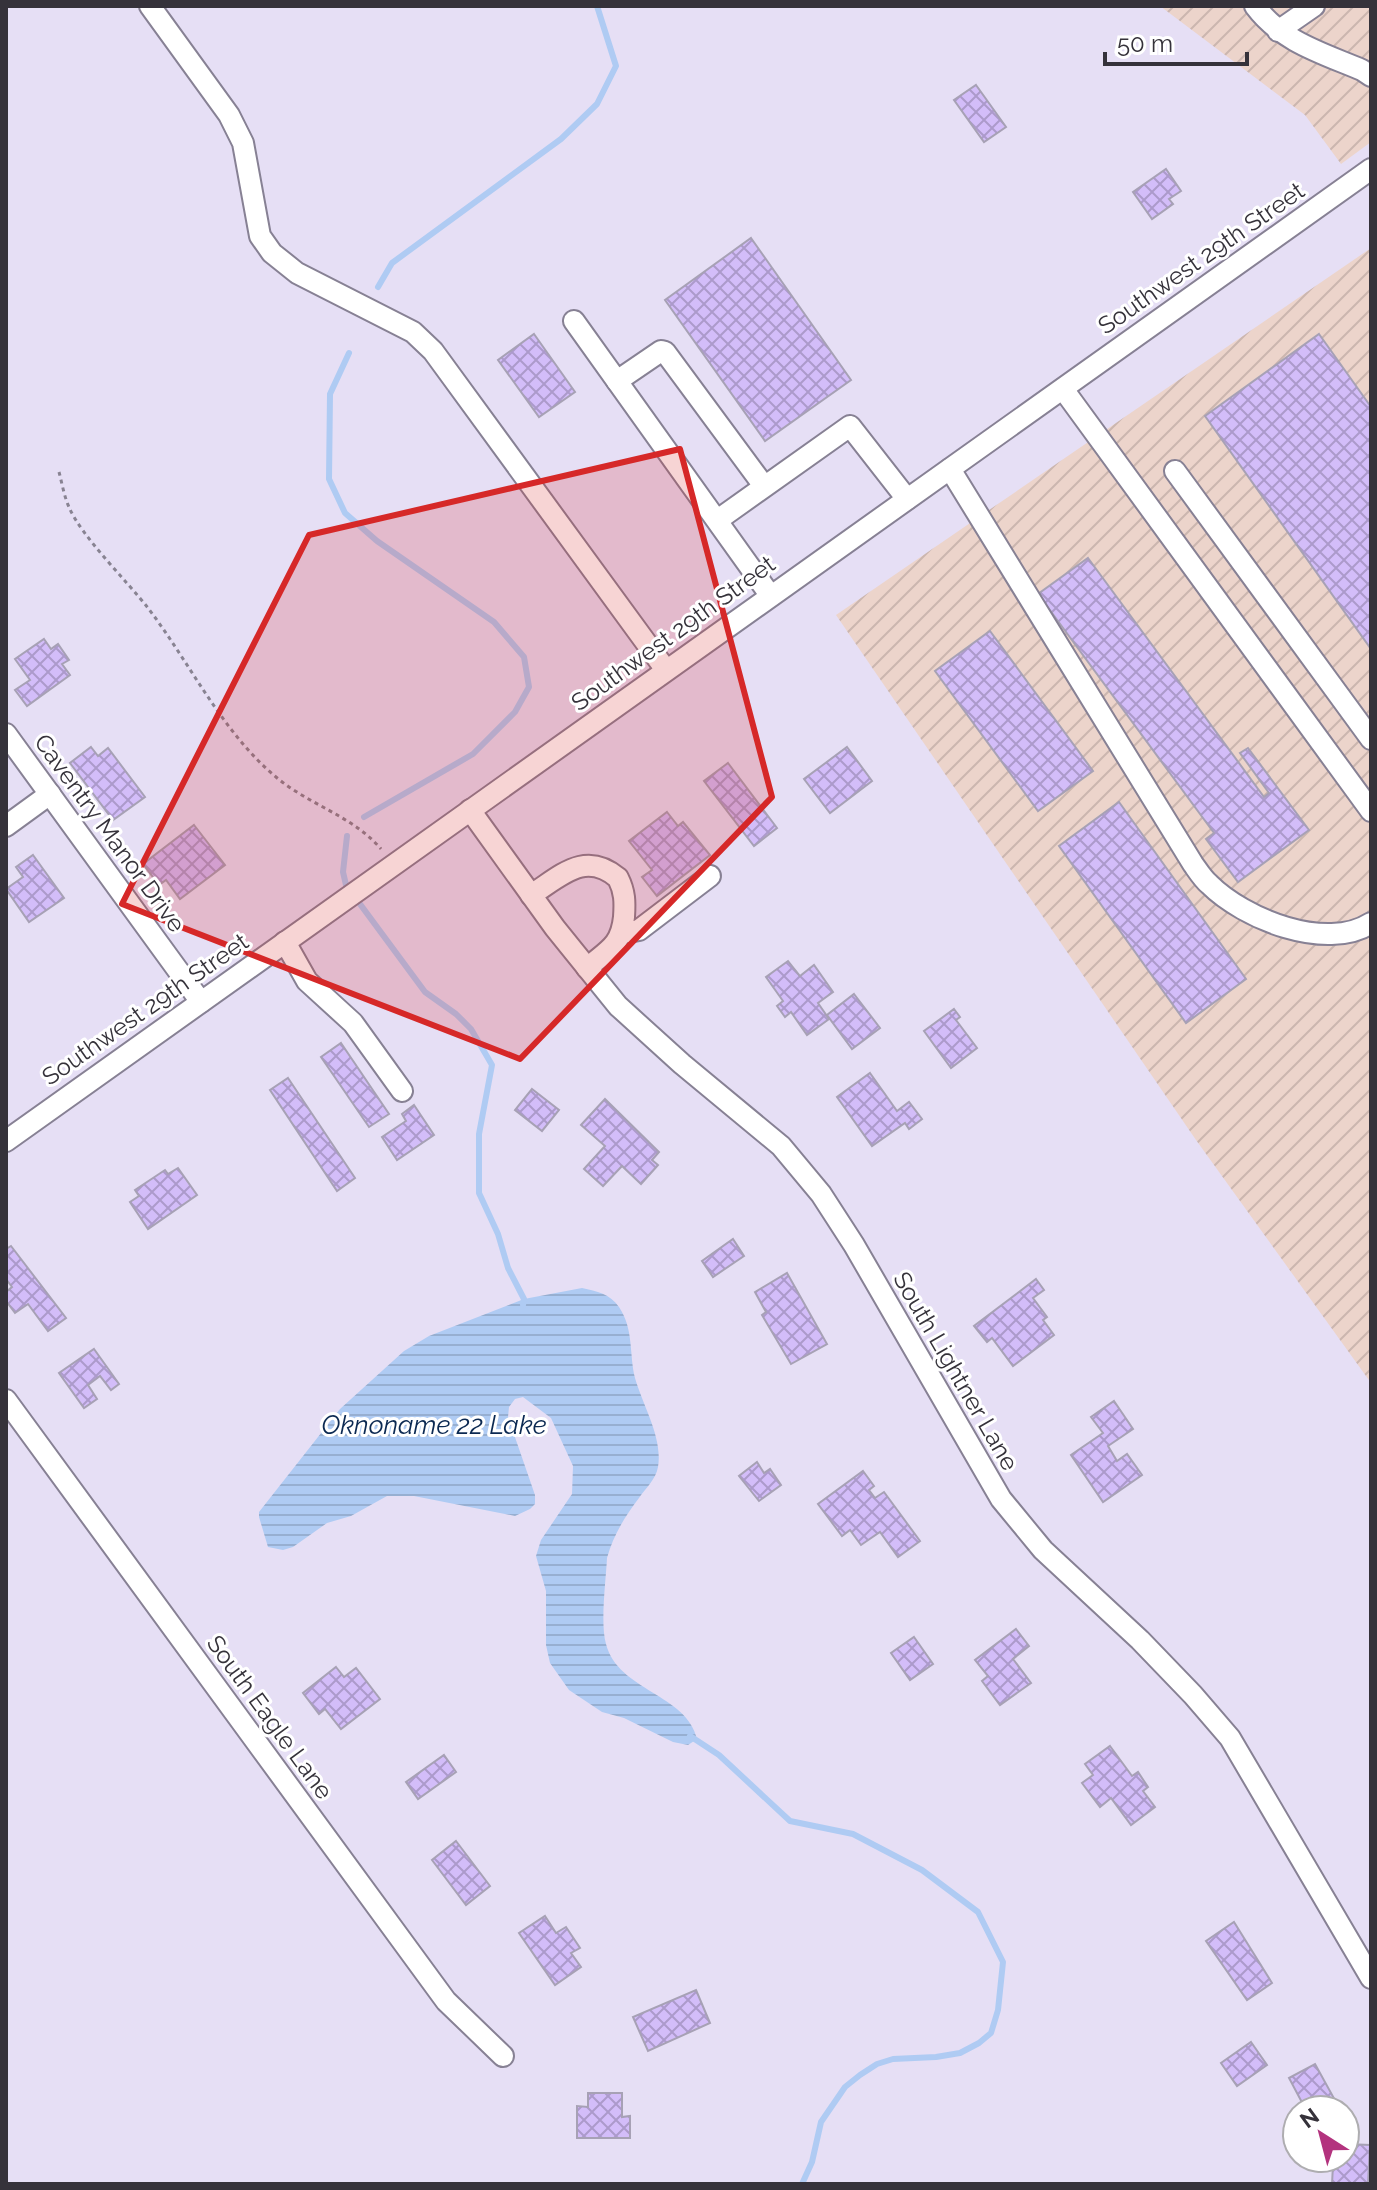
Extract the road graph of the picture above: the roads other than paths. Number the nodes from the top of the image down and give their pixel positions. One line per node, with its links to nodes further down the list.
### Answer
1 (150, 6): 16 (street)
2 (1255, 6): 4 (street)
3 (1314, 6): 4 (street)
4 (1278, 31): 5 (street)
5 (1371, 76)
6 (1371, 169): 9 (street, Southwest 29th Street)
7 (574, 321): 8 (street)
8 (617, 381): 12 (street); 14 (street)
9 (1063, 389): 10 (street, Southwest 29th Street); 21 (street)
10 (950, 469): 13 (street, Southwest 29th Street); 25 (street)
11 (1175, 471): 18 (street)
12 (764, 486): 13 (street); 14 (street)
13 (907, 499): 15 (street, Southwest 29th Street)
14 (719, 519): 15 (street)
15 (770, 595): 16 (street, Southwest 29th Street)
16 (666, 670): 20 (street, Southwest 29th Street)
17 (6, 734): 19 (street, Caventry Manor Drive)
18 (1371, 739)
19 (50, 794): 22 (street); 29 (street, Caventry Manor Drive)
20 (470, 810): 24 (street, South Lightner Lane); 27 (street, Southwest 29th Street)
21 (1371, 811)
22 (6, 826)
23 (710, 876): 26 (street)
24 (531, 895): 26 (street); 28 (street, South Lightner Lane)
25 (1371, 923)
26 (623, 933): 28 (street)
27 (285, 942): 29 (street, Southwest 29th Street); 30 (street)
28 (587, 968): 33 (street, South Lightner Lane)
29 (201, 1002): 31 (street, Southwest 29th Street)
30 (402, 1091)
31 (6, 1141)
32 (6, 1400): 34 (street, South Eagle Lane)
33 (1371, 1978)
34 (503, 2056)

